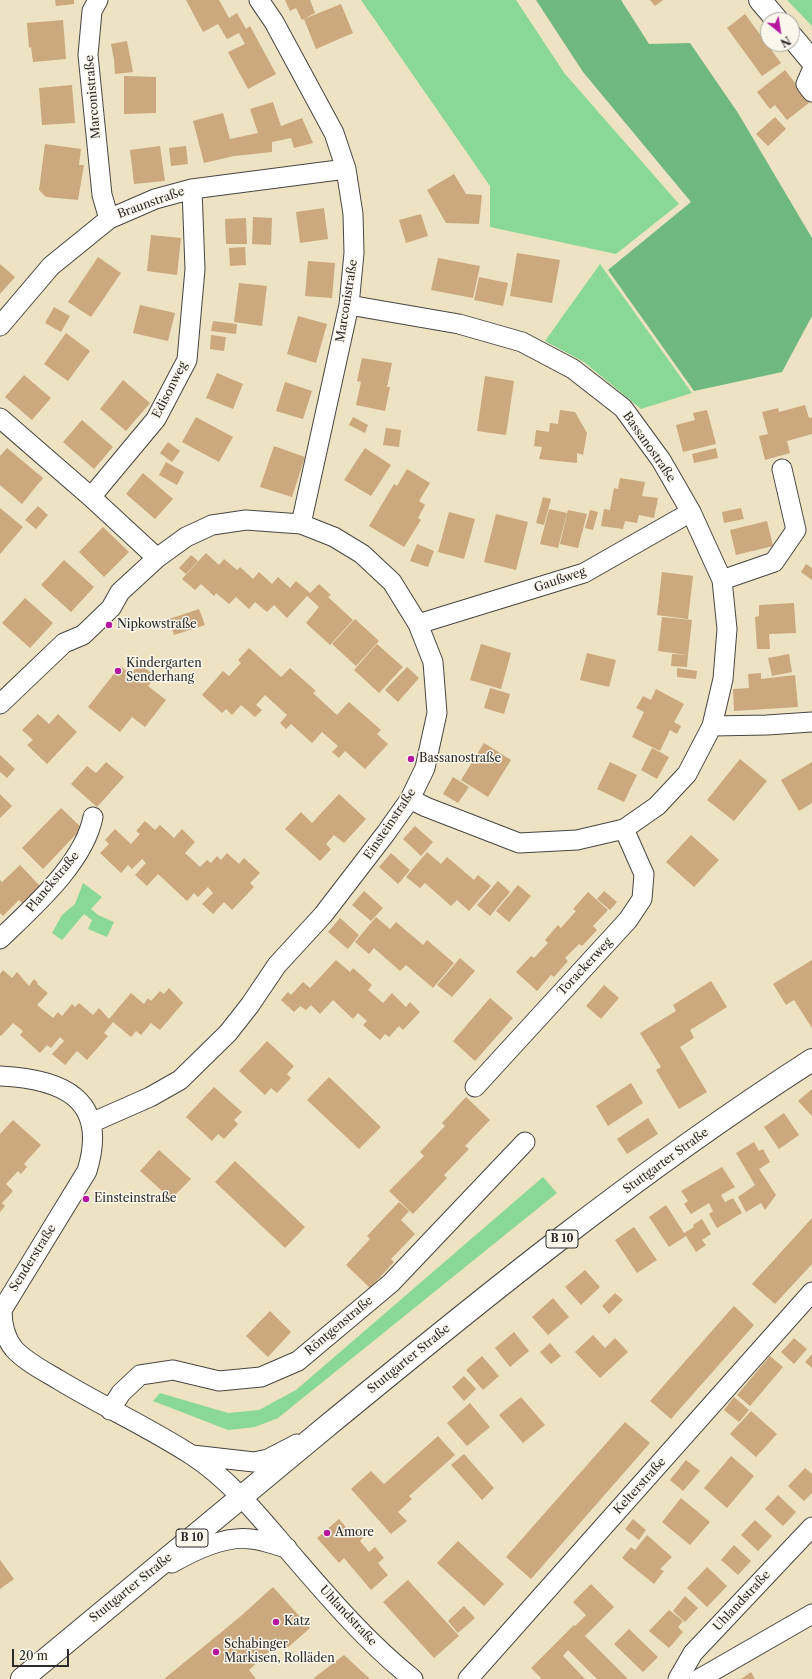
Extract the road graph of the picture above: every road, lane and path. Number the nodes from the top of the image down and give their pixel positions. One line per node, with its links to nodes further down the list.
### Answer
1 (98, 0): 11 (street, Marconistraße)
2 (259, 0): 9 (street, Marconistraße)
3 (760, 0): 4 (main road)
4 (770, 12)
5 (800, 47): 6 (main road)
6 (812, 61)
7 (812, 70): 8 (street)
8 (812, 92)
9 (346, 169): 10 (street, Braunstraße); 12 (street, Marconistraße)
10 (192, 189): 11 (street, Braunstraße); 16 (street, Edisonweg)
11 (109, 219): 13 (street, Braunstraße)
12 (349, 305): 17 (street, Bassanostraße); 18 (street, Marconistraße)
13 (0, 326)
14 (0, 418): 16 (street)
15 (782, 470): 20 (street)
16 (91, 497): 19 (street)
17 (691, 512): 20 (street, Bassanostraße); 21 (street, Gaußweg)
18 (301, 524): 19 (street, Einsteinstraße); 21 (street, Einsteinstraße)
19 (157, 558): 22 (street, Einsteinstraße)
20 (722, 580): 24 (street, Bassanostraße)
21 (418, 624): 25 (street, Einsteinstraße)
22 (0, 704)
23 (812, 722): 24 (street)
24 (712, 726): 27 (street, Bassanostraße)
25 (410, 799): 27 (street, Bassanostraße); 32 (street, Einsteinstraße)
26 (94, 817): 28 (street, Planckstraße)
27 (624, 829): 31 (street, Torackerweg)
28 (0, 939)
29 (812, 1060): 36 (main road, Stuttgarter Straße / B 10)
30 (0, 1076): 32 (street, Senderstraße)
31 (475, 1087)
32 (91, 1123): 35 (street, Senderstraße)
33 (526, 1142): 35 (street, Röntgenstraße)
34 (812, 1292): 45 (street, Kelterstraße)
35 (110, 1410): 37 (street, Senderstraße)
36 (321, 1431): 37 (street, Senderstraße); 38 (main road, Stuttgarter Straße / B 10)
37 (191, 1455): 38 (street, Senderstraße)
38 (242, 1497): 40 (street, Uhlandstraße); 41 (main road, Stuttgarter Straße / B 10)
39 (812, 1527): 46 (street, Uhlandstraße)
40 (287, 1548): 41 (street); 44 (street, Uhlandstraße)
41 (143, 1579): 43 (main road, Stuttgarter Straße / B 10)
42 (812, 1614): 47 (street)
43 (22, 1679)
44 (413, 1679)
45 (468, 1679)
46 (678, 1679)
47 (699, 1679)

